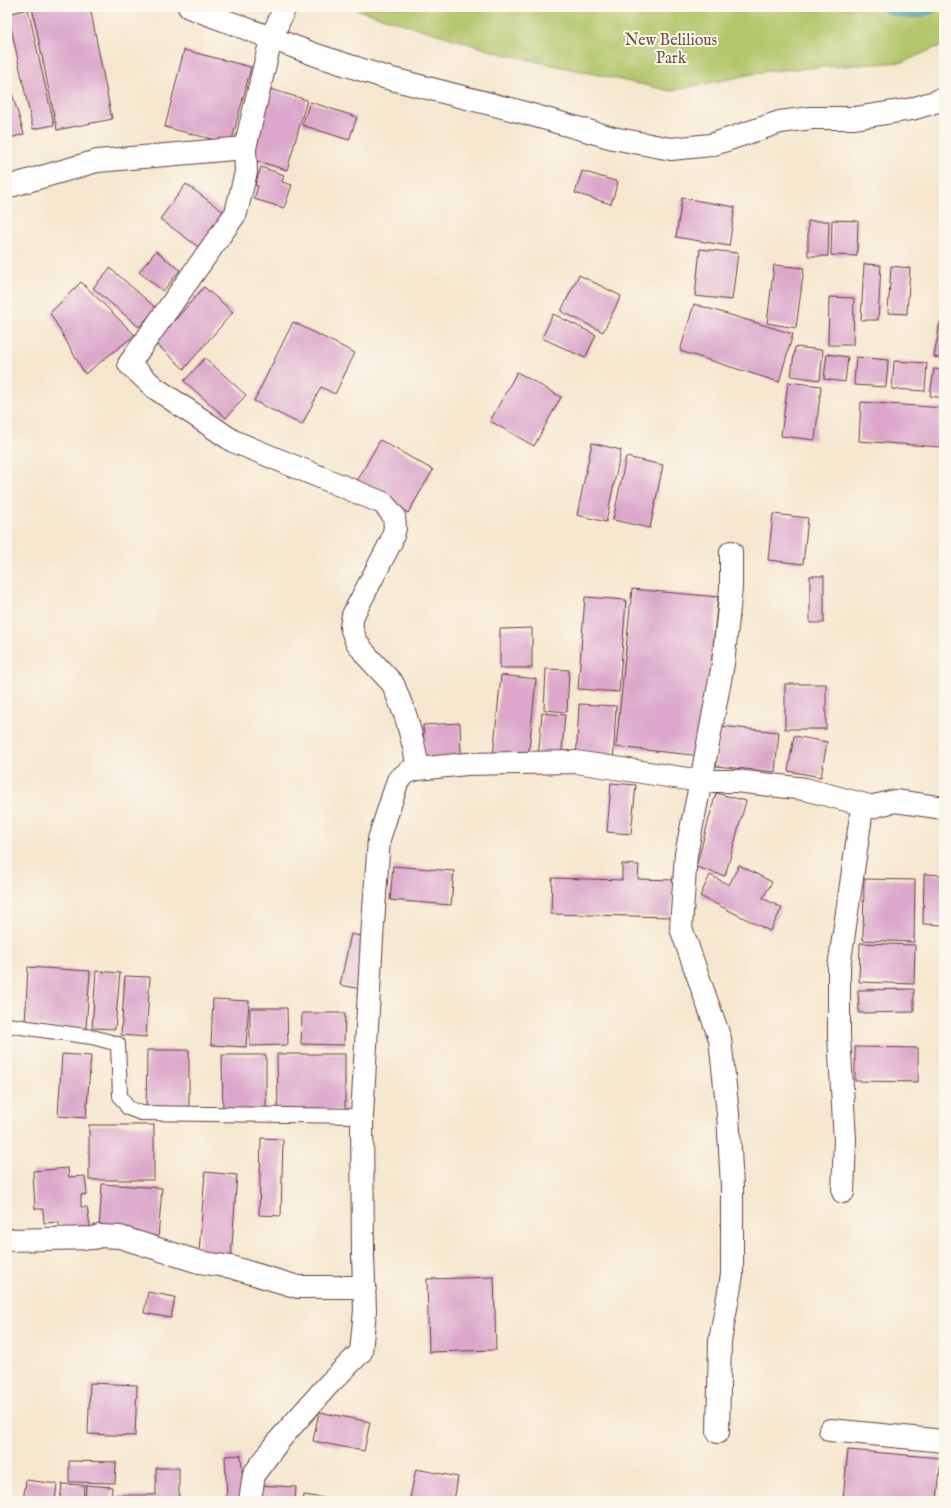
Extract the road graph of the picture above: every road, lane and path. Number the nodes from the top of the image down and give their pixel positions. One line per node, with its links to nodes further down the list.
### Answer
1 (189, 7): 3 (street)
2 (285, 7): 3 (street)
3 (271, 39): 4 (street); 5 (street)
4 (944, 99)
5 (245, 148): 6 (street); 8 (street)
6 (7, 187)
7 (731, 552): 9 (street)
8 (418, 769): 9 (street); 13 (street)
9 (702, 781): 10 (street); 18 (street)
10 (873, 807): 11 (street); 14 (street)
11 (944, 808)
12 (7, 1025): 13 (lane)
13 (362, 1116): 16 (street)
14 (843, 1192)
15 (7, 1240): 16 (street)
16 (364, 1287): 20 (street)
17 (830, 1430): 19 (street)
18 (718, 1432)
19 (944, 1441)
20 (250, 1501)

